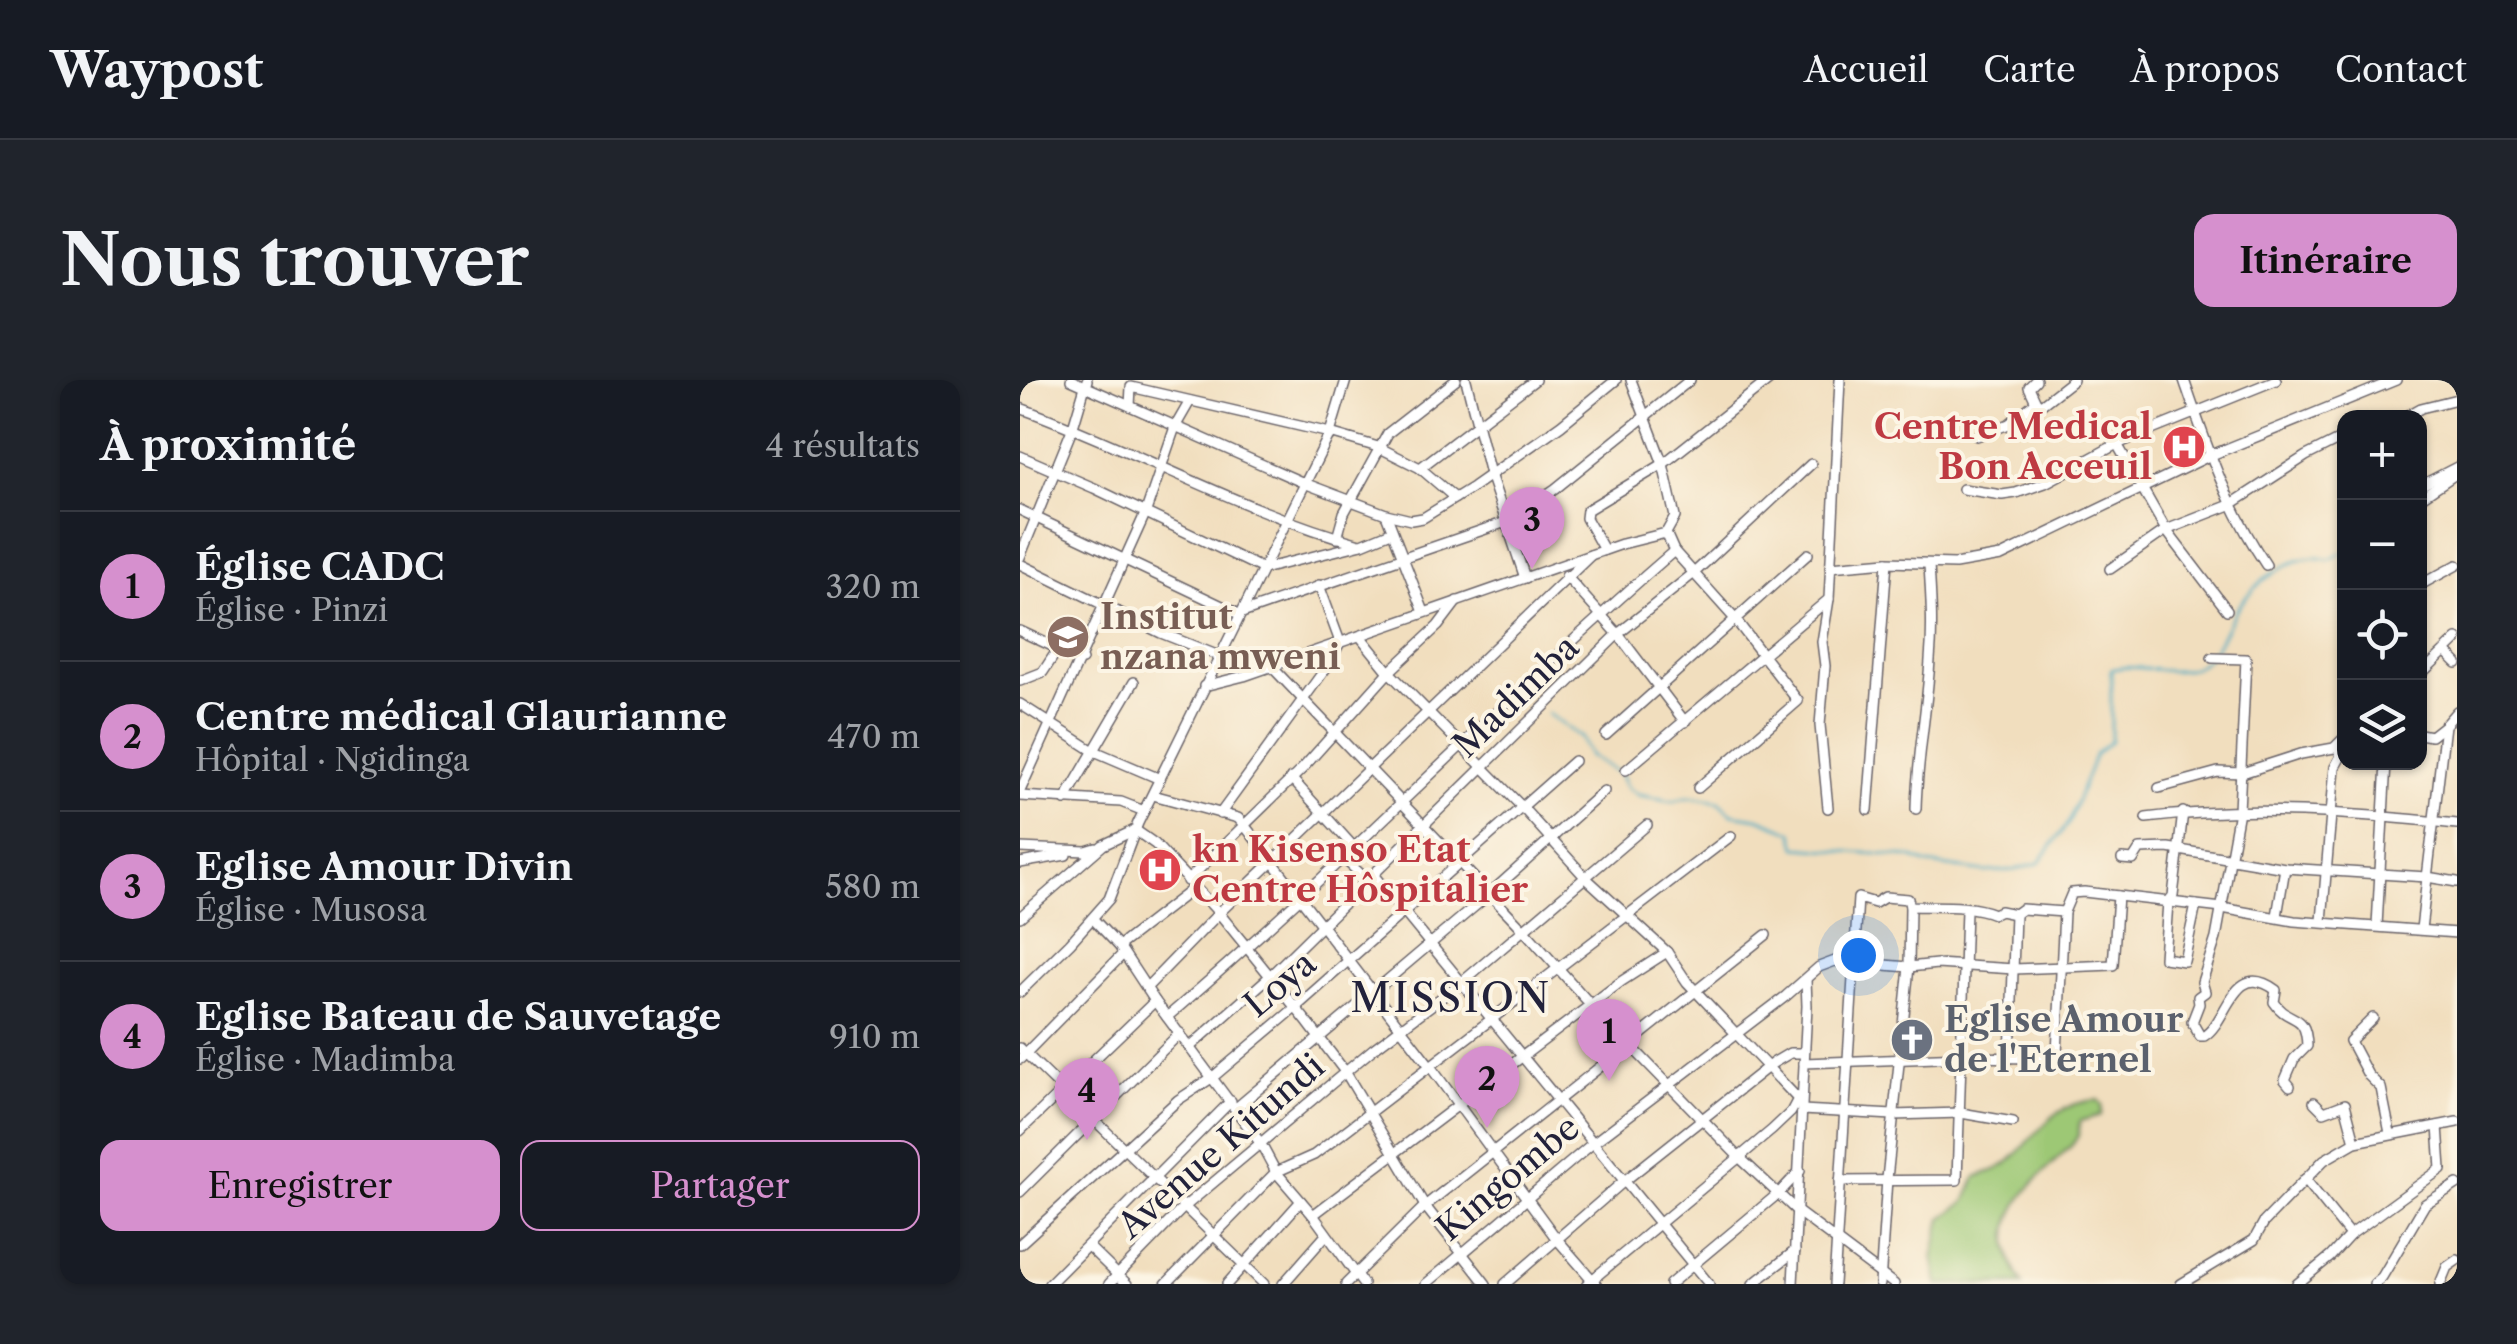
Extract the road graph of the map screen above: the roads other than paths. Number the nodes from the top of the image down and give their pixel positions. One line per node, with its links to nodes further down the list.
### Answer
1 (1070, 380): 16 (street)
2 (1456, 380): 32 (street)
3 (1466, 380): 25 (street)
4 (1535, 380): 25 (street)
5 (1616, 380): 41 (street)
6 (1631, 380): 24 (street)
7 (1690, 380): 24 (street)
8 (1768, 380): 35 (street)
9 (1840, 380): 72 (street)
10 (2036, 380): 19 (street)
11 (2073, 380): 19 (street)
12 (2184, 380): 23 (street)
13 (2276, 380): 23 (street)
14 (2396, 380): 34 (street)
15 (1350, 382): 28 (street)
16 (1086, 383): 20 (street); 26 (street)
17 (2457, 399): 22 (street)
18 (1190, 401): 20 (street); 27 (street); 28 (street)
19 (2036, 402): 29 (street)
20 (1130, 406): 27 (street)
21 (1020, 408): 26 (street)
22 (2417, 410)
23 (2195, 411): 31 (street); 34 (street)
24 (1644, 418): 35 (street); 55 (street)
25 (1479, 425): 38 (street); 41 (street)
26 (1073, 427): 37 (street); 39 (street)
27 (1175, 427): 37 (street); 42 (street)
28 (1330, 432): 32 (street); 42 (street)
29 (1977, 436)
30 (2337, 440): 49 (street)
31 (2116, 444): 44 (street); 45 (street)
32 (1378, 448): 38 (street); 48 (street)
33 (1020, 456): 39 (street)
34 (2208, 456): 44 (street); 49 (street)
35 (1663, 464): 58 (street); 61 (street)
36 (1811, 464): 75 (street, Madimba)
37 (1161, 468): 51 (street); 54 (street)
38 (1420, 468): 47 (street)
39 (1054, 470): 51 (street); 53 (street)
40 (2457, 470): 43 (street); 46 (street)
41 (1490, 474): 47 (street); 55 (street)
42 (1304, 483): 48 (street); 54 (street)
43 (2427, 483)
44 (2142, 486): 56 (street); 69 (street)
45 (1963, 489)
46 (2427, 493)
47 (1455, 498): 52 (street)
48 (1352, 500): 52 (street); 59 (street)
49 (2230, 505): 56 (street); 70 (street)
50 (1020, 510): 53 (street)
51 (1145, 514): 67 (street); 73 (street)
52 (1386, 514): 57 (street)
53 (1036, 517): 66 (street); 67 (street)
54 (1285, 520): 59 (street); 73 (street)
55 (1506, 522): 65 (street); 77 (street)
56 (2166, 530): 74 (street); 83 (street)
57 (1391, 532): 60 (street); 65 (street)
58 (1666, 533): 61 (street); 62 (street)
59 (1337, 538): 60 (street)
60 (1362, 544): 73 (street)
61 (1604, 550): 63 (street)
62 (1674, 551): 75 (street); 86 (street)
63 (1591, 554): 76 (street); 77 (street)
64 (1808, 554): 87 (street)
65 (1402, 559): 79 (street); 84 (street)
66 (1020, 560): 82 (street)
67 (1122, 561): 82 (street); 85 (street)
68 (1887, 562): 69 (street); 72 (street); 140 (street)
69 (1929, 565): 138 (street)
70 (2266, 565)
71 (2457, 565): 78 (street)
72 (1830, 567): 80 (street)
73 (1263, 569): 85 (street)
74 (2110, 569)
75 (1694, 573): 87 (street); 89 (street, Madimba)
76 (1566, 576): 86 (street); 109 (street)
77 (1525, 578): 81 (street)
78 (2427, 581)
79 (1319, 585): 85 (street); 92 (street)
80 (1829, 599): 95 (street); 137 (street)
81 (1457, 601): 84 (street); 102 (street)
82 (1105, 605): 96 (street); 98 (street)
83 (2227, 610)
84 (1424, 612): 90 (street)
85 (1239, 614): 96 (street)
86 (1601, 614): 89 (street); 117 (street)
87 (1736, 619): 95 (street); 106 (street)
88 (1020, 631): 93 (street)
89 (1618, 634): 106 (street); 122 (street, Madimba)
90 (1360, 636): 92 (street); 102 (street)
91 (2457, 640): 94 (street)
92 (1340, 642): 100 (street); 107 (street)
93 (1058, 650): 98 (street); 103 (street)
94 (2445, 651): 99 (street); 101 (street)
95 (1763, 654): 111 (street); 129 (street)
96 (1220, 656): 105 (street)
97 (2212, 658): 126 (street)
98 (1082, 660): 112 (street)
99 (2457, 663)
100 (1271, 666): 105 (street); 107 (street)
101 (2427, 668)
102 (1389, 672): 109 (street); 114 (street)
103 (1020, 681)
104 (1134, 682): 119 (street)
105 (1204, 686): 128 (street)
106 (1659, 688): 111 (street); 115 (street)
107 (1302, 700): 114 (street); 145 (street)
108 (1020, 704): 112 (street)
109 (1428, 711): 117 (street); 123 (street)
110 (2457, 712): 113 (street)
111 (1684, 722): 124 (street)
112 (1050, 724): 119 (street); 132 (street)
113 (2446, 725): 116 (street); 148 (street)
114 (1332, 734): 123 (street); 127 (street)
115 (1606, 735)
116 (2427, 735)
117 (1462, 746): 122 (street); 135 (street)
118 (2337, 746): 126 (street)
119 (1092, 750): 128 (street); 134 (street)
120 (1574, 762): 136 (street, Loya)
121 (2337, 763): 144 (street)
122 (1482, 768): 136 (street); 152 (street, Madimba)
123 (1370, 769): 135 (street); 142 (street)
124 (1626, 770)
125 (2386, 770): 146 (street)
126 (2242, 773): 130 (street); 141 (street)
127 (1291, 778): 142 (street); 151 (street)
128 (1160, 780): 133 (street)
129 (1698, 788)
130 (2159, 788)
131 (1604, 791): 155 (street)
132 (1020, 794): 134 (street)
133 (1153, 794): 139 (street); 145 (street)
134 (1066, 800): 139 (street)
135 (1400, 803): 152 (street); 160 (street)
136 (1522, 807): 155 (street); 165 (street, Loya)
137 (1828, 808)
138 (1916, 809)
139 (1144, 810): 153 (street)
140 (1868, 810)
141 (2239, 811): 143 (street); 144 (street); 162 (street)
142 (1325, 812): 160 (street); 164 (street)
143 (2183, 812): 147 (street); 159 (street)
144 (2334, 812): 146 (street); 167 (street)
145 (1220, 814): 151 (street)
146 (2384, 817): 148 (street); 168 (street)
147 (2146, 818)
148 (2434, 822): 150 (street); 169 (street)
149 (1647, 824): 170 (street, Avenue Kitundi)
150 (2457, 824)
151 (1246, 826): 164 (street); 173 (street)
152 (1422, 828): 165 (street); 171 (street, Madimba)
153 (1135, 830): 156 (street); 173 (street); 189 (street)
154 (1731, 836): 185 (street)
155 (1550, 840): 170 (street); 174 (street)
156 (1103, 845): 158 (street); 188 (street)
157 (1020, 848): 158 (street)
158 (1086, 851): 163 (street)
159 (2180, 851): 161 (street); 162 (street); 177 (street)
160 (1342, 857): 171 (street); 176 (street)
161 (2122, 858)
162 (2231, 858): 166 (street); 180 (street)
163 (1020, 863)
164 (1273, 863): 176 (street); 184 (street)
165 (1458, 866): 174 (street); 181 (street, Loya)
166 (2285, 868): 167 (street); 187 (street)
167 (2328, 871): 168 (street); 190 (street)
168 (2379, 875): 169 (street); 192 (street)
169 (2427, 877): 172 (street); 194 (street)
170 (1586, 878): 185 (street); 193 (street, Avenue Kitundi)
171 (1366, 880): 181 (street); 191 (street, Madimba)
172 (2457, 882)
173 (1191, 885): 184 (street); 199 (street)
174 (1487, 896): 193 (street); 197 (street)
175 (2118, 896): 177 (street); 183 (street); 203 (street, Kingombe)
176 (1299, 898): 191 (street); 198 (street)
177 (2168, 902): 178 (street); 178 (street)
178 (2196, 905): 180 (street)
179 (1910, 906): 182 (street); 202 (street); 205 (street)
180 (2222, 908): 187 (street); 239 (street)
181 (1406, 910): 197 (street); 201 (street, Loya)
182 (1966, 910): 186 (street); 206 (street)
183 (2064, 912): 186 (street); 203 (street)
184 (1218, 913): 198 (street); 211 (street)
185 (1626, 914): 200 (street); 204 (street)
186 (2016, 914): 207 (street)
187 (2276, 916): 190 (street)
188 (1020, 917)
189 (1093, 919): 199 (street); 212 (street)
190 (2322, 921): 192 (street)
191 (1322, 926): 201 (street); 208 (street, Madimba)
192 (2377, 926): 194 (street)
193 (1522, 929): 204 (street); 210 (street, Avenue Kitundi)
194 (2420, 929): 195 (street)
195 (2457, 933)
196 (1766, 935): 213 (street)
197 (1430, 944): 210 (street); 214 (street)
198 (1245, 947): 208 (street); 218 (street)
199 (1121, 950): 211 (street); 227 (street)
200 (1667, 952): 213 (street); 216 (street)
201 (1349, 962): 214 (street); 217 (street, Loya)
202 (1856, 964): 205 (street, Kingombe); 209 (street, Kingombe); 233 (street)
203 (2062, 966): 207 (street, Kingombe); 231 (street)
204 (1559, 968): 216 (street); 220 (street)
205 (1910, 968): 206 (street, Kingombe); 232 (street)
206 (1965, 968): 207 (street, Kingombe); 229 (street)
207 (2014, 969): 231 (street)
208 (1269, 978): 217 (street); 226 (street, Madimba)
209 (1806, 979): 223 (street, Kingombe); 230 (street)
210 (1461, 983): 220 (street); 221 (street, Avenue Kitundi)
211 (1148, 986): 215 (street)
212 (1020, 992)
213 (1697, 992): 223 (street); 225 (street)
214 (1373, 994): 221 (street); 224 (street)
215 (1155, 1001): 218 (street); 240 (street)
216 (1590, 1006): 225 (street); 228 (street)
217 (1295, 1008): 224 (street); 237 (street, Loya)
218 (1167, 1016): 222 (street)
219 (2373, 1018): 256 (street)
220 (1491, 1019): 228 (street); 234 (street)
221 (1401, 1032): 234 (street); 236 (street, Avenue Kitundi)
222 (1180, 1033): 226 (street); 250 (street)
223 (1734, 1033): 235 (street); 238 (street, Kingombe)
224 (1320, 1040): 236 (street); 244 (street)
225 (1629, 1042): 238 (street); 241 (street)
226 (1191, 1046): 237 (street)
227 (1022, 1053): 240 (street)
228 (1525, 1056): 241 (street); 245 (street)
229 (1963, 1056): 231 (street); 232 (street); 248 (street)
230 (1804, 1058): 233 (street); 235 (street); 242 (street)
231 (2010, 1058)
232 (1899, 1060): 233 (street); 249 (street)
233 (1848, 1062): 246 (street)
234 (1430, 1066): 245 (street); 247 (street)
235 (1770, 1066): 242 (street); 251 (street)
236 (1346, 1073): 247 (street); 259 (street, Avenue Kitundi)
237 (1214, 1077): 244 (street); 260 (street, Loya)
238 (1670, 1082): 251 (street); 258 (street, Kingombe)
239 (2290, 1086)
240 (1062, 1088): 250 (street); 255 (street)
241 (1556, 1101): 258 (street); 261 (street)
242 (1800, 1101): 246 (street); 263 (street); 264 (street)
243 (2314, 1102): 257 (street)
244 (1234, 1105): 259 (street); 266 (street)
245 (1458, 1105): 261 (street); 262 (street)
246 (1845, 1110): 249 (street); 269 (street)
247 (1368, 1112): 262 (street); 265 (street)
248 (1961, 1113): 249 (street); 252 (street); 267 (street)
249 (1894, 1115): 267 (street)
250 (1095, 1119): 260 (street); 272 (street)
251 (1705, 1119): 263 (street); 270 (street)
252 (2012, 1122)
253 (2457, 1122): 254 (street)
254 (2438, 1126): 256 (street); 281 (street)
255 (1020, 1131)
256 (2390, 1133): 257 (street)
257 (2355, 1142): 268 (street)
258 (1592, 1143): 270 (street); 274 (street, Kingombe)
259 (1261, 1144): 265 (street); 277 (street, Avenue Kitundi)
260 (1126, 1148): 266 (street); 286 (street, Loya)
261 (1492, 1150): 274 (street); 276 (street)
262 (1394, 1153): 276 (street); 279 (street)
263 (1740, 1158): 273 (street); 280 (street)
264 (1800, 1171): 273 (street); 278 (street)
265 (1276, 1172): 275 (street); 283 (street)
266 (1154, 1179): 277 (street); 287 (street)
267 (1887, 1179): 269 (street); 295 (street)
268 (2305, 1180): 281 (street); 315 (street)
269 (1840, 1181): 285 (street)
270 (1623, 1182): 280 (street); 284 (street)
271 (2457, 1184): 317 (street)
272 (1020, 1192)
273 (1779, 1194): 278 (street); 291 (street)
274 (1528, 1198): 284 (street); 289 (street, Kingombe)
275 (1302, 1202): 279 (street); 292 (street)
276 (1425, 1206): 289 (street); 293 (street)
277 (1184, 1208): 283 (street); 294 (street, Avenue Kitundi)
278 (1798, 1212): 285 (street); 288 (street)
279 (1313, 1215): 282 (street)
280 (1659, 1226): 291 (street); 296 (street)
281 (2350, 1234): 316 (street)
282 (1326, 1235): 293 (street); 303 (street)
283 (1214, 1236): 292 (street); 300 (street)
284 (1556, 1238): 296 (street); 308 (street)
285 (1837, 1240): 295 (street); 313 (street)
286 (1020, 1244)
287 (1088, 1246): 294 (street); 297 (street)
288 (1795, 1250): 311 (street); 312 (street)
289 (1460, 1253): 306 (street, Kingombe); 307 (street)
290 (2457, 1260): 318 (street)
291 (1693, 1263): 309 (street); 310 (street)
292 (1244, 1266): 301 (street); 302 (street)
293 (1354, 1273): 304 (street); 305 (street)
294 (1118, 1275): 298 (street, Avenue Kitundi); 299 (street)
295 (1880, 1278): 314 (street)
296 (1592, 1282)
297 (1049, 1284)
298 (1109, 1284)
299 (1127, 1284)
300 (1166, 1284)
301 (1227, 1284)
302 (1264, 1284)
303 (1283, 1284)
304 (1346, 1284)
305 (1363, 1284)
306 (1426, 1284)
307 (1486, 1284)
308 (1504, 1284)
309 (1670, 1284)
310 (1708, 1284)
311 (1753, 1284)
312 (1793, 1284)
313 (1834, 1284)
314 (1894, 1284)
315 (2181, 1284)
316 (2297, 1284)
317 (2374, 1284)
318 (2440, 1284)

